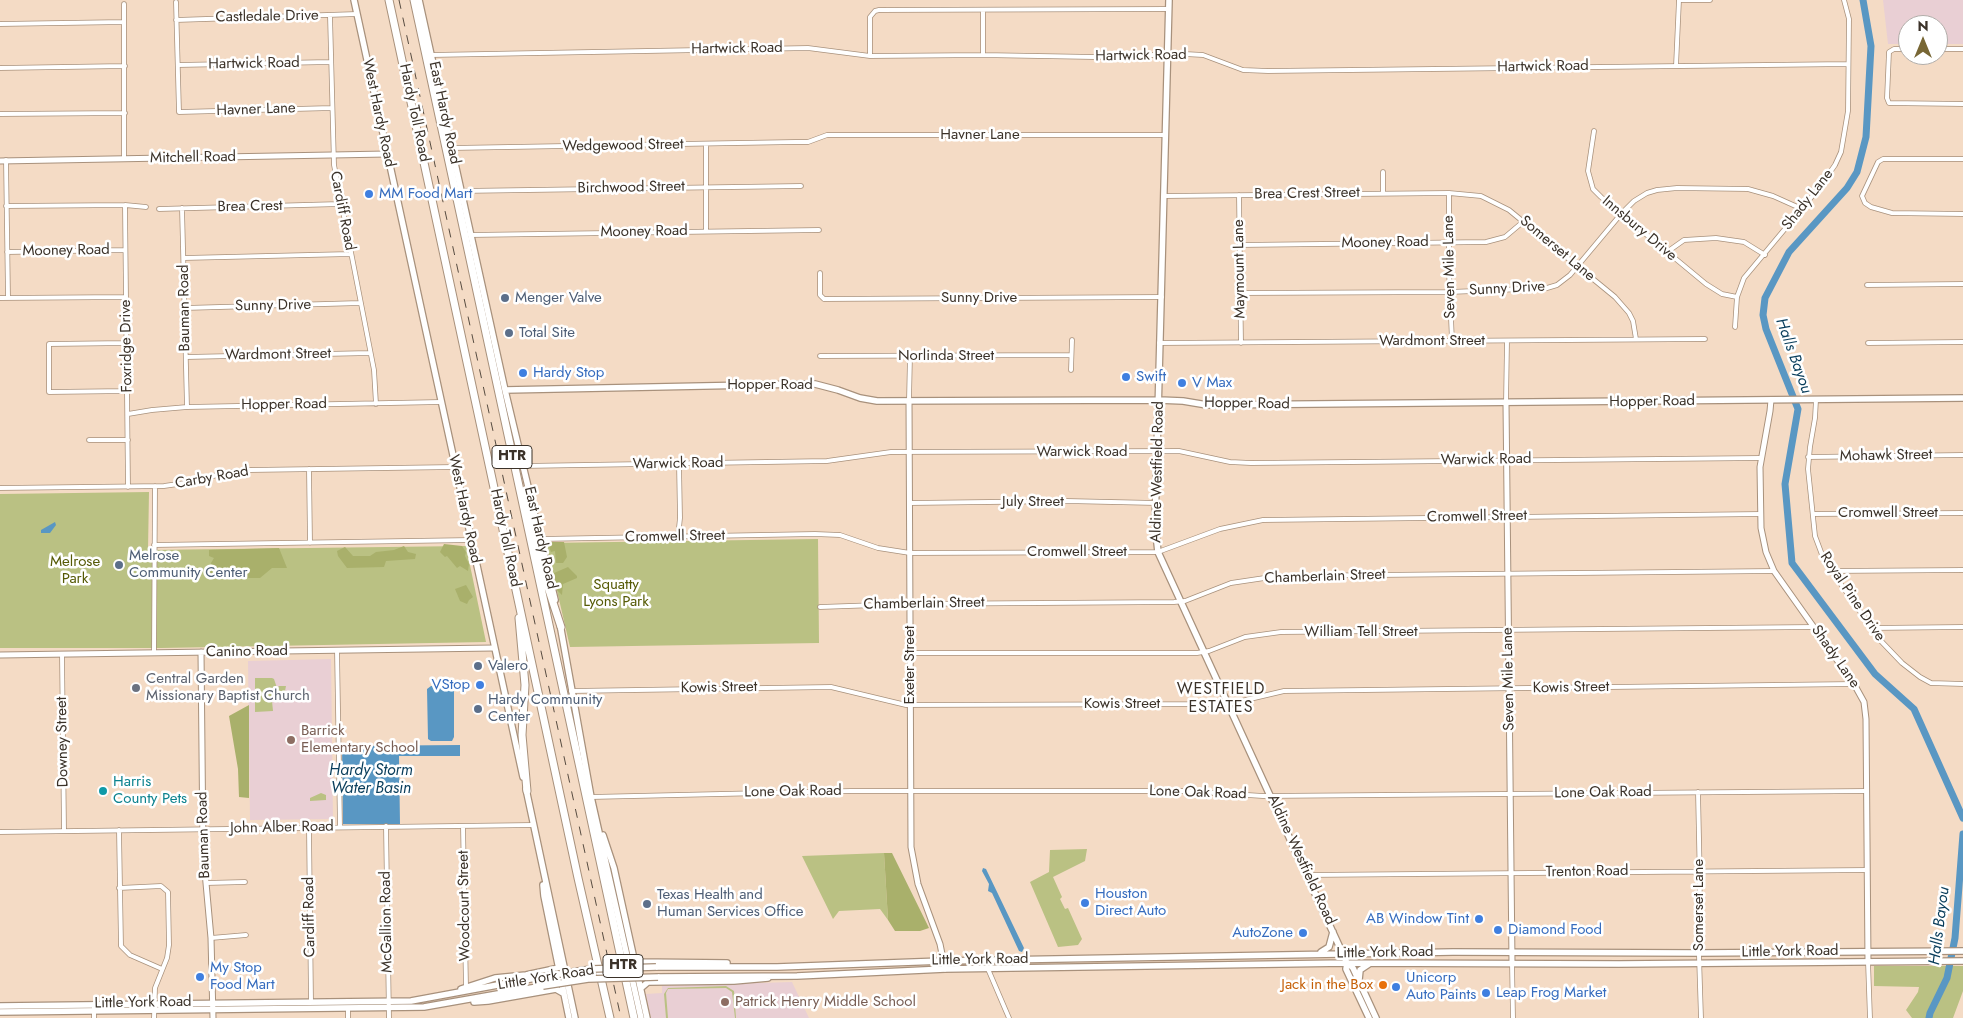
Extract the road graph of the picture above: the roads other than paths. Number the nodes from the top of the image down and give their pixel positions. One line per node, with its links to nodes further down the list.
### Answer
1 (354, 0): 13 (main road, West Hardy Road)
2 (389, 0): 149 (highway, Hardy Toll Road / HTR)
3 (414, 0): 121 (highway, Hardy Toll Road / HTR)
4 (419, 0): 21 (main road, East Hardy Road)
5 (1170, 0): 11 (main road, Aldine Westfield Road)
6 (1679, 0): 7 (street); 29 (street)
7 (1710, 0)
8 (1844, 0): 26 (street, Shady Lane)
9 (176, 2): 15 (street)
10 (124, 4): 16 (street)
11 (1169, 9): 12 (street); 23 (main road, Aldine Westfield Road)
12 (983, 10): 22 (street); 24 (street)
13 (357, 14): 14 (street, Castledale Drive); 40 (main road, West Hardy Road)
14 (330, 16): 15 (street, Castledale Drive); 25 (street, Cardiff Road)
15 (176, 20): 27 (street)
16 (124, 22): 17 (street); 28 (street)
17 (0, 24)
18 (1898, 49): 31 (street)
19 (1948, 49): 20 (street)
20 (1963, 49)
21 (431, 55): 24 (street, Hartwick Road); 39 (main road, East Hardy Road)
22 (983, 55): 23 (street, Hartwick Road); 24 (street, Hartwick Road)
23 (1168, 55): 29 (street, Hartwick Road); 36 (main road, Aldine Westfield Road)
24 (870, 56)
25 (330, 62): 27 (street, Hartwick Road); 32 (street, Cardiff Road)
26 (1848, 64): 29 (street, Hartwick Road); 59 (street, Shady Lane)
27 (178, 65): 32 (street, Havner Lane)
28 (125, 66): 30 (street); 33 (street)
29 (1676, 66)
30 (0, 68)
31 (1963, 104)
32 (332, 108): 41 (street, Cardiff Road)
33 (125, 113): 34 (street); 42 (street)
34 (0, 114)
35 (1594, 131): 60 (street, Innsbury Drive)
36 (1166, 135): 37 (street, Havner Lane); 52 (main road, Aldine Westfield Road)
37 (795, 142): 38 (street, Wedgewood Street)
38 (706, 144): 39 (street, Wedgewood Street); 47 (street)
39 (452, 148): 48 (main road, East Hardy Road)
40 (387, 154): 41 (street, Mitchell Road); 111 (main road, West Hardy Road)
41 (333, 155): 42 (street, Mitchell Road); 53 (street, Cardiff Road)
42 (124, 159): 44 (street, Mitchell Road)
43 (1963, 159): 61 (street)
44 (3, 160): 55 (street)
45 (1383, 172): 49 (street)
46 (801, 186): 47 (street, Birchwood Street)
47 (706, 187): 48 (street, Birchwood Street); 64 (street)
48 (461, 191): 65 (main road, East Hardy Road)
49 (1382, 193): 50 (street, Brea Crest Street); 51 (street, Brea Crest Street)
50 (1449, 193): 62 (street, Somerset Lane); 66 (street, Seven Mile Lane)
51 (1240, 195): 52 (street, Brea Crest Street); 67 (street, Maymount Lane)
52 (1165, 196): 84 (main road, Aldine Westfield Road)
53 (340, 204): 58 (street, Brea Crest); 71 (street, Cardiff Road)
54 (125, 205): 55 (street); 56 (street); 68 (street, Foxridge Drive)
55 (6, 206): 69 (street)
56 (146, 207)
57 (159, 208): 58 (street, Brea Crest)
58 (182, 208): 73 (street, Bauman Road)
59 (1802, 209): 60 (street); 72 (street, Shady Lane)
60 (1621, 214): 70 (street, Innsbury Drive); 74 (street, Sunny Drive)
61 (1963, 214)
62 (1524, 222): 66 (street, Mooney Road); 74 (street, Somerset Lane)
63 (818, 230): 64 (street, Mooney Road)
64 (706, 231): 65 (street, Mooney Road)
65 (470, 235): 104 (main road, East Hardy Road)
66 (1449, 242): 67 (street, Mooney Road); 78 (street, Seven Mile Lane)
67 (1240, 245): 79 (street, Maymount Lane)
68 (125, 250): 69 (street, Mooney Road); 82 (street, Foxridge Drive)
69 (7, 252): 81 (street)
70 (1667, 252): 72 (street); 80 (street, Innsbury Drive)
71 (350, 254): 73 (street); 85 (street, Cardiff Road)
72 (1765, 255): 80 (street, Shady Lane)
73 (184, 258): 86 (street, Bauman Road)
74 (1578, 266): 78 (street, Sunny Drive); 88 (street, Somerset Lane)
75 (820, 272): 84 (street, Sunny Drive)
76 (1963, 284): 77 (street)
77 (1867, 285)
78 (1450, 292): 79 (street, Sunny Drive); 91 (street, Seven Mile Lane)
79 (1241, 293): 96 (street, Maymount Lane)
80 (1737, 296): 87 (street, Shady Lane)
81 (8, 297): 82 (street); 83 (street)
82 (126, 297): 94 (street, Foxridge Drive)
83 (0, 298)
84 (1162, 298): 95 (main road, Aldine Westfield Road)
85 (360, 303): 86 (street, Sunny Drive); 98 (street, Cardiff Road)
86 (185, 308): 102 (street, Bauman Road)
87 (1735, 327)
88 (1636, 339): 89 (street, Wardmont Street); 92 (street, Wardmont Street)
89 (1705, 339)
90 (1072, 340): 99 (street)
91 (1452, 341): 92 (street, Wardmont Street); 96 (street, Wardmont Street)
92 (1507, 341): 112 (street, Seven Mile Lane)
93 (1963, 342): 97 (street)
94 (127, 343): 105 (street, Foxridge Drive); 105 (street)
95 (1159, 343): 96 (street, Wardmont Street); 108 (main road, Aldine Westfield Road)
96 (1241, 343)
97 (1868, 343)
98 (370, 353): 102 (street, Wardmont Street); 113 (street, Cardiff Road)
99 (1071, 355): 101 (street, Norlinda Street); 103 (street)
100 (820, 356): 101 (street, Norlinda Street)
101 (910, 356): 107 (street, Exeter Street)
102 (186, 358): 114 (street, Bauman Road)
103 (1071, 370)
104 (504, 390): 107 (main road, Hopper Road); 126 (main road, East Hardy Road)
105 (127, 391): 115 (street, Foxridge Drive)
106 (1963, 398): 110 (main road, Hopper Road)
107 (910, 400): 108 (main road, Hopper Road); 119 (street, Exeter Street)
108 (1159, 400): 112 (main road, Hopper Road); 118 (main road, Aldine Westfield Road)
109 (1771, 400): 110 (main road, Hopper Road); 112 (main road, Hopper Road); 123 (street, Shady Lane)
110 (1816, 400): 122 (street, Royal Pine Drive)
111 (441, 402): 113 (street, Hopper Road); 127 (main road, West Hardy Road)
112 (1506, 403): 124 (street, Seven Mile Lane)
113 (376, 404): 114 (street, Hopper Road)
114 (187, 408): 115 (street, Hopper Road)
115 (128, 414): 117 (street, Foxridge Drive)
116 (90, 440): 117 (street)
117 (128, 440): 130 (street, Foxridge Drive)
118 (1158, 451): 119 (street, Warwick Road); 124 (street, Warwick Road); 133 (main road, Aldine Westfield Road)
119 (910, 452): 125 (street, Warwick Road); 132 (street, Exeter Street)
120 (1963, 455): 122 (street, Mohawk Street)
121 (512, 456): 153 (highway); 247 (highway, Hardy Toll Road / HTR)
122 (1808, 457): 136 (street, Royal Pine Drive)
123 (1761, 458): 124 (street, Warwick Road); 135 (street, Shady Lane)
124 (1507, 460): 137 (street, Seven Mile Lane)
125 (680, 464): 126 (street, Warwick Road); 138 (street)
126 (523, 466): 139 (main road, East Hardy Road)
127 (455, 467): 128 (street, Carby Road); 140 (main road, West Hardy Road)
128 (309, 469): 129 (street, Carby Road); 141 (street)
129 (155, 486): 130 (street, Carby Road); 142 (street)
130 (128, 487): 131 (street, Carby Road)
131 (0, 488)
132 (910, 503): 133 (street, July Street); 143 (street, Exeter Street)
133 (1156, 503): 144 (main road, Aldine Westfield Road)
134 (1963, 513): 136 (street, Cromwell Street)
135 (1761, 514): 137 (street, Cromwell Street); 146 (street, Shady Lane)
136 (1813, 514): 147 (street, Royal Pine Drive)
137 (1507, 517): 144 (street, Cromwell Street); 148 (street, Seven Mile Lane)
138 (678, 537): 139 (street, Cromwell Street); 143 (street, Cromwell Street)
139 (540, 539): 153 (main road, East Hardy Road)
140 (471, 540): 141 (street); 158 (main road, West Hardy Road)
141 (310, 543): 142 (street)
142 (154, 545): 160 (street)
143 (910, 552): 144 (street, Cromwell Street); 151 (street, Exeter Street)
144 (1158, 552): 150 (main road, Aldine Westfield Road)
145 (1963, 570): 147 (street)
146 (1774, 571): 148 (street, Chamberlain Street); 154 (street, Shady Lane)
147 (1831, 571): 156 (street, Royal Pine Drive)
148 (1508, 574): 150 (street, Chamberlain Street); 157 (street, Seven Mile Lane)
149 (518, 600): 172 (highway); 255 (highway, Hardy Toll Road / HTR)
150 (1179, 601): 151 (street, Chamberlain Street); 162 (main road, Aldine Westfield Road)
151 (910, 604): 152 (street, Chamberlain Street); 163 (street, Exeter Street)
152 (820, 607)
153 (561, 627): 169 (main road, East Hardy Road)
154 (1814, 627): 157 (street, William Tell Street); 166 (street, Shady Lane)
155 (1963, 627): 156 (street)
156 (1871, 628): 167 (street, Royal Pine Drive)
157 (1508, 631): 162 (street, William Tell Street); 168 (street, Seven Mile Lane)
158 (494, 648): 159 (street, Canino Road); 172 (main road, West Hardy Road)
159 (337, 650): 161 (street, Canino Road); 182 (street)
160 (154, 652): 161 (street, Canino Road); 164 (street, Canino Road)
161 (201, 652): 184 (street, Bauman Road)
162 (1203, 652): 163 (street, William Tell Street); 170 (main road, Aldine Westfield Road)
163 (911, 653): 171 (street, Exeter Street)
164 (62, 654): 165 (street, Canino Road); 186 (street, Downey Street)
165 (0, 655)
166 (1854, 684): 168 (street, Kowis Street); 174 (street, Shady Lane)
167 (1963, 684)
168 (1509, 688): 170 (street, Kowis Street); 176 (street, Seven Mile Lane)
169 (571, 691): 171 (street, Kowis Street); 178 (main road, East Hardy Road)
170 (1228, 704): 171 (street, Kowis Street); 177 (main road, Aldine Westfield Road)
171 (910, 705): 173 (street, Exeter Street)
172 (526, 791): 179 (main road, West Hardy Road)
173 (911, 791): 177 (street, Lone Oak Road); 178 (street, Lone Oak Road); 206 (street, Exeter Street)
174 (1866, 791): 175 (street, Lone Oak Road); 189 (street, Shady Lane)
175 (1698, 792): 176 (street, Lone Oak Road); 190 (street, Somerset Lane)
176 (1510, 794): 177 (street, Lone Oak Road); 191 (street, Seven Mile Lane)
177 (1271, 796): 192 (main road, Aldine Westfield Road)
178 (590, 797): 215 (main road, East Hardy Road); 215 (main road)
179 (533, 825): 181 (street, John Alber Road); 188 (main road, West Hardy Road)
180 (386, 826): 181 (street, John Alber Road); 182 (street, John Alber Road); 239 (street, McGallion Road)
181 (463, 826): 232 (street, Woodcourt Street)
182 (340, 827): 183 (street, John Alber Road)
183 (309, 828): 184 (street, John Alber Road); 238 (street, Cardiff Road)
184 (203, 829): 185 (street, John Alber Road); 194 (street, Bauman Road)
185 (119, 830): 186 (street, John Alber Road); 195 (street)
186 (64, 831): 187 (street, John Alber Road)
187 (0, 832)
188 (543, 870): 219 (main road); 224 (main road, West Hardy Road)
189 (1867, 870): 190 (street, Trenton Road); 199 (street, Shady Lane)
190 (1700, 871): 191 (street, Trenton Road); 203 (street, Somerset Lane)
191 (1511, 874): 192 (street, Trenton Road); 201 (street, Seven Mile Lane)
192 (1307, 875): 196 (main road, Aldine Westfield Road)
193 (245, 882): 194 (street)
194 (206, 883): 198 (street, Bauman Road)
195 (119, 888): 221 (street); 221 (street)
196 (1333, 930): 202 (main road, Aldine Westfield Road); 204 (main road)
197 (246, 935): 198 (street)
198 (211, 938): 240 (street, Bauman Road)
199 (1868, 951): 200 (main road, Little York Road); 203 (main road, Little York Road); 211 (street, Shady Lane)
200 (1963, 951)
201 (1512, 952): 202 (main road, Little York Road); 203 (main road, Little York Road); 210 (street, Seven Mile Lane)
202 (1343, 953): 204 (main road, Little York Road); 212 (main road, Aldine Westfield Road)
203 (1699, 953): 214 (street, Somerset Lane)
204 (1316, 954): 205 (main road, Little York Road)
205 (1140, 956): 206 (main road, Little York Road); 216 (main road)
206 (942, 961): 209 (main road, Little York Road); 222 (street, Exeter Street)
207 (1963, 961): 211 (main road, Little York Road)
208 (650, 962): 215 (main road); 217 (main road); 230 (main road)
209 (885, 962): 218 (main road, Little York Road); 223 (main road)
210 (1512, 962): 213 (main road, Little York Road); 214 (main road, Little York Road); 259 (street, Seven Mile Lane)
211 (1868, 962): 214 (main road, Little York Road); 261 (street, Shady Lane)
212 (1347, 963): 213 (main road, Little York Road); 216 (main road, Little York Road); 231 (main road, Aldine Westfield Road); 257 (main road, Aldine Westfield Road)
213 (1371, 963): 231 (main road)
214 (1699, 963): 260 (street, Somerset Lane)
215 (633, 965): 217 (main road, Little York Road, bridge); 224 (main road, Little York Road, bridge); 228 (main road, East Hardy Road, bridge); 233 (main road)
216 (1141, 966): 220 (main road, Little York Road)
217 (777, 967): 218 (main road, Little York Road)
218 (787, 967): 227 (main road)
219 (559, 968): 225 (main road); 236 (main road)
220 (988, 968): 222 (main road, Little York Road); 256 (street)
221 (162, 969): 242 (street)
222 (944, 969): 223 (main road, Little York Road)
223 (886, 972): 227 (main road, Little York Road)
224 (564, 973): 225 (main road, Little York Road, bridge); 229 (main road, West Hardy Road, bridge)
225 (542, 974): 232 (main road); 234 (main road); 235 (main road, Little York Road)
226 (777, 976): 227 (main road, Little York Road); 228 (main road, Little York Road, bridge); 230 (main road)
227 (787, 976)
228 (633, 978): 229 (main road, Little York Road, bridge); 247 (main road, East Hardy Road)
229 (566, 982): 237 (main road, Little York Road, bridge); 254 (main road, West Hardy Road)
230 (653, 982): 233 (main road)
231 (1359, 982): 258 (main road, Aldine Westfield Road)
232 (466, 987): 235 (main road)
233 (641, 988): 247 (main road)
234 (551, 990): 236 (main road); 237 (main road)
235 (454, 993): 239 (main road, Little York Road)
236 (563, 993): 253 (main road)
237 (457, 1002): 239 (main road, Little York Road)
238 (311, 1004): 239 (main road, Little York Road); 240 (main road, Little York Road); 243 (main road, Little York Road)
239 (388, 1004): 243 (main road, Little York Road); 252 (street, McGallion Road)
240 (212, 1005): 242 (main road, Little York Road); 250 (street, Bauman Road)
241 (0, 1006): 246 (main road, Little York Road)
242 (154, 1006): 244 (main road, Little York Road); 249 (street)
243 (348, 1007): 251 (street)
244 (94, 1008): 246 (main road, Little York Road); 248 (street)
245 (0, 1012): 246 (main road, Little York Road)
246 (27, 1012)
247 (641, 1017)
248 (94, 1018)
249 (154, 1018)
250 (213, 1018)
251 (348, 1018)
252 (389, 1018)
253 (569, 1018)
254 (574, 1018)
255 (610, 1018)
256 (1008, 1018)
257 (1369, 1018)
258 (1376, 1018)
259 (1513, 1018)
260 (1701, 1018)
261 (1870, 1018)

